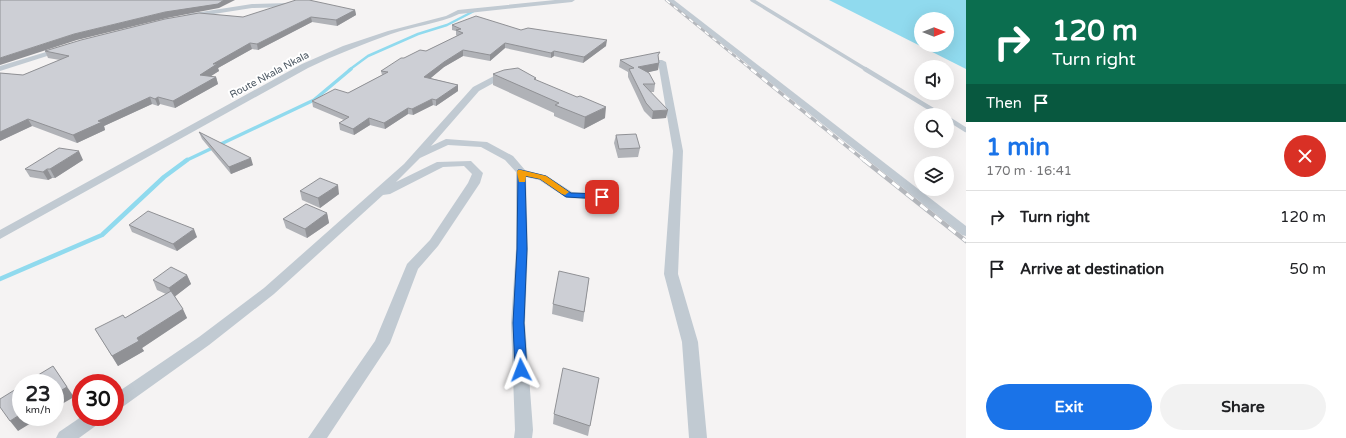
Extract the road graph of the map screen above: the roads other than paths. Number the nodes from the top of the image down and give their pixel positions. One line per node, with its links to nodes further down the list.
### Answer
1 (305, 0): 7 (street)
2 (572, 0): 6 (street, Route Nkala Nkala)
3 (670, 0): 19 (street)
4 (752, 0): 12 (lane)
5 (472, 4): 6 (street)
6 (458, 12): 20 (street, Route Nkala Nkala)
7 (181, 18)
8 (73, 46): 10 (street)
9 (662, 62): 26 (street)
10 (0, 69)
11 (520, 74): 15 (street)
12 (930, 108)
13 (954, 122): 14 (lane)
14 (966, 130)
15 (415, 158): 16 (street); 18 (street)
16 (521, 172): 17 (street); 25 (street)
17 (602, 197)
18 (372, 198): 21 (street); 24 (street)
19 (966, 232)
20 (0, 235)
21 (124, 397)
22 (82, 426): 23 (street)
23 (65, 438)
24 (317, 438)
25 (523, 438)
26 (698, 438)

